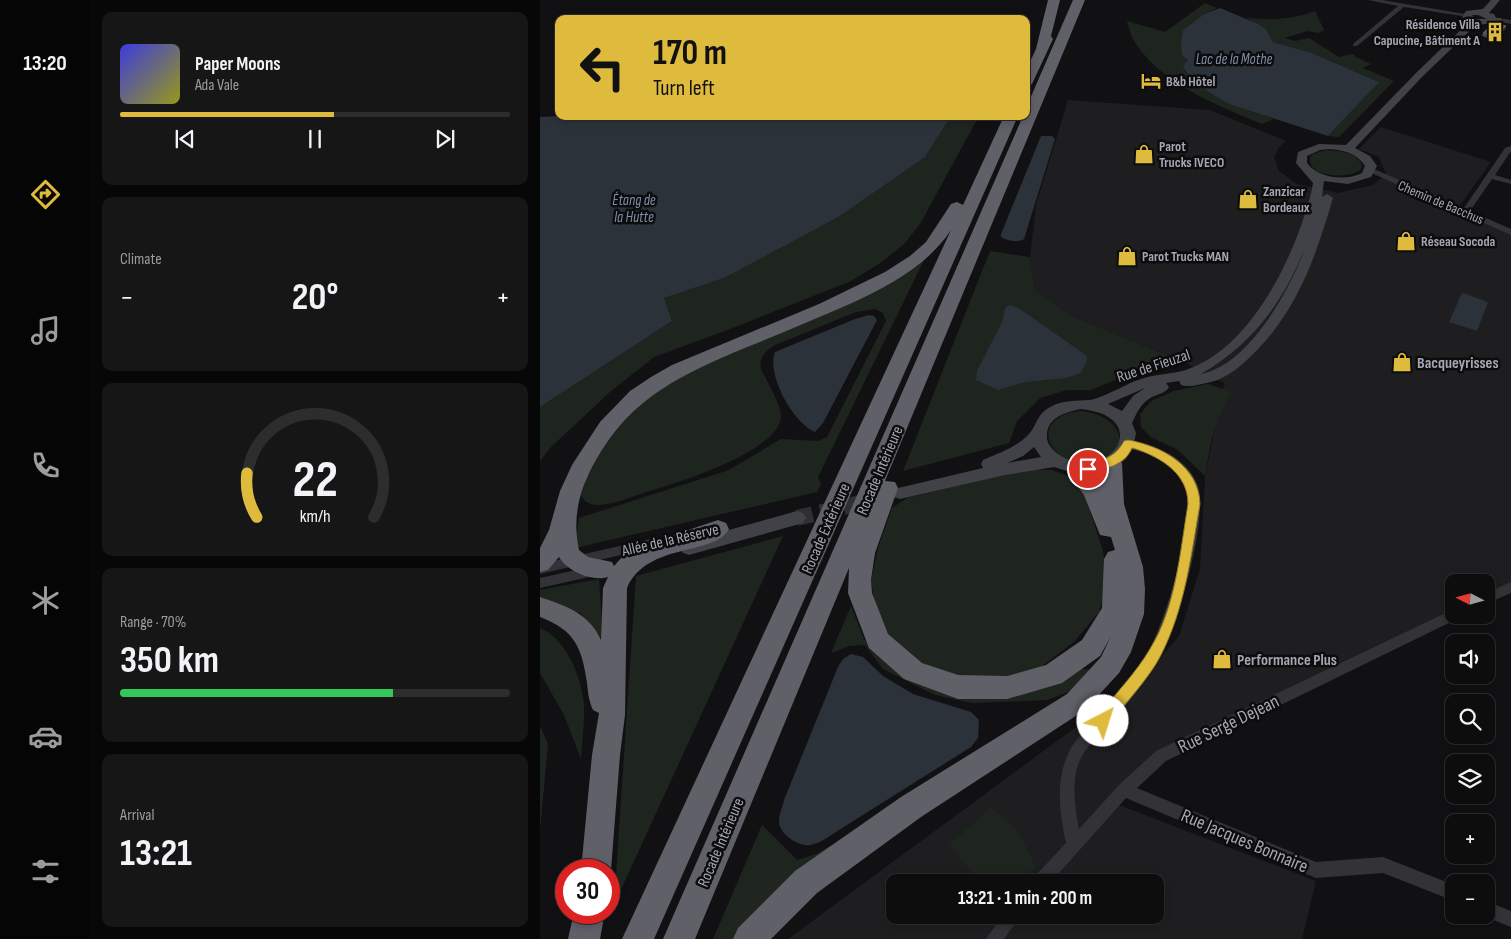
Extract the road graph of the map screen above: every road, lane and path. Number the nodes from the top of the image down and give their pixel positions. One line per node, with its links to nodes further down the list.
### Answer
1 (1054, 0): 10 (highway)
2 (1065, 0): 10 (highway)
3 (1079, 0): 12 (highway, Rocade Intérieure)
4 (1372, 0): 6 (street)
5 (1496, 0): 7 (street)
6 (1403, 5): 7 (street); 9 (street)
7 (1479, 17): 8 (street); 17 (street)
8 (1511, 22)
9 (1355, 45)
10 (1042, 50): 11 (highway)
11 (1030, 76)
12 (1030, 115)
13 (1009, 120): 32 (highway)
14 (1009, 120): 55 (highway, Rocade Extérieure)
15 (1028, 120): 29 (highway, Rocade Intérieure)
16 (1511, 148): 20 (street)
17 (1348, 149): 18 (street); 19 (street)
18 (1371, 171): 21 (street, Rue de Fieuzal); 23 (street, Chemin de Bacchus)
19 (1315, 175): 21 (street, Rue de Fieuzal); 25 (street, Rue de Fieuzal)
20 (1489, 176): 22 (street); 23 (street)
21 (1346, 181): 26 (street, Rue de Fieuzal)
22 (1511, 182)
23 (1466, 212): 24 (street, Chemin de Bacchus)
24 (1511, 232)
25 (1091, 405): 26 (street); 27 (street)
26 (1124, 423): 28 (street)
27 (1038, 435): 31 (street); 31 (street)
28 (1128, 444): 30 (street); 46 (street)
29 (887, 451): 31 (highway); 56 (highway, Rocade Intérieure)
30 (1111, 463): 31 (street); 57 (highway)
31 (1066, 465)
32 (564, 516): 34 (highway); 35 (highway)
33 (718, 529): 34 (street, Allée de la Réserve); 36 (highway); 36 (street, Allée de la Réserve)
34 (576, 561): 37 (street, Allée de la Réserve); 38 (highway)
35 (540, 563)
36 (628, 564): 38 (street, Allée de la Réserve); 44 (highway)
37 (540, 569)
38 (604, 569): 39 (street, Allée de la Réserve)
39 (540, 583)
40 (1511, 587): 41 (street)
41 (1495, 595)
42 (540, 607): 44 (highway)
43 (1445, 618): 45 (street, Rue Serge Dejean)
44 (606, 754): 47 (highway)
45 (1124, 790): 46 (street, Rue Serge Dejean); 49 (street, Rue Jacques Bonnaire)
46 (1074, 846): 48 (street, Rue Serge Dejean)
47 (597, 859)
48 (1048, 874)
49 (1445, 889)
50 (1495, 913): 51 (street)
51 (1511, 919)
52 (587, 924): 54 (highway)
53 (1006, 924): 58 (street)
54 (584, 939)
55 (638, 939)
56 (679, 939)
57 (749, 939)
58 (994, 939)

